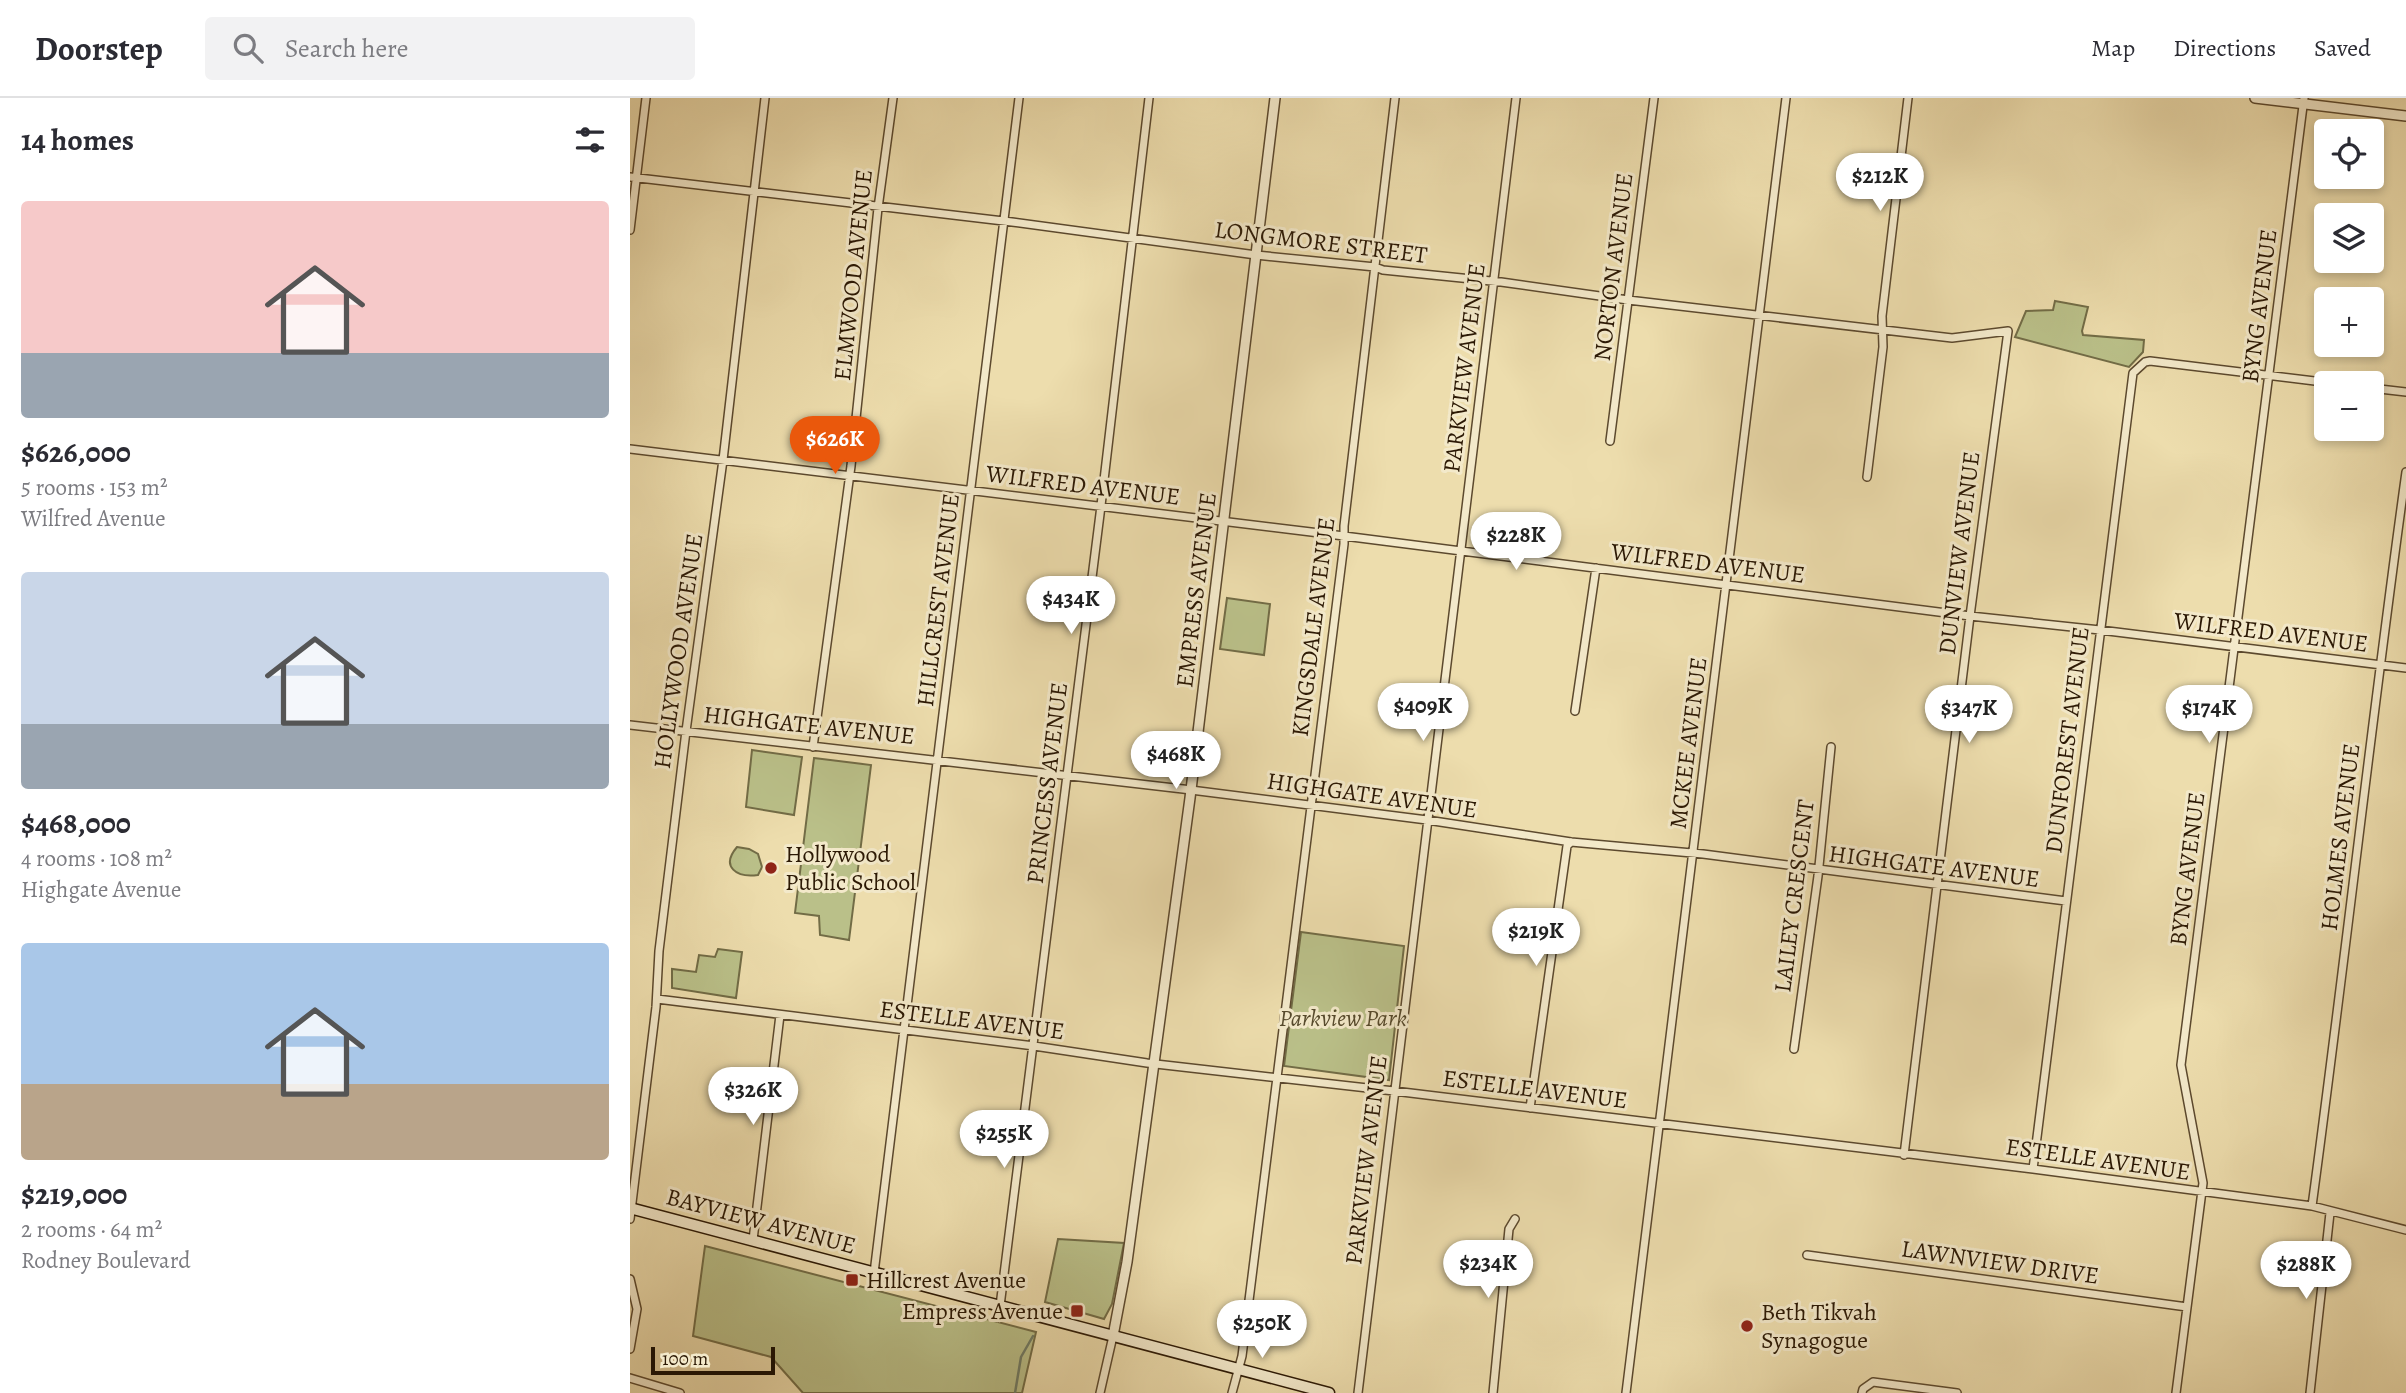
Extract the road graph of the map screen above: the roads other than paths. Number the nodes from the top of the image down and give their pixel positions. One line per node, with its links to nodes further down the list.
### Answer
1 (646, 98): 15 (street)
2 (765, 98): 16 (street, HOLLYWOOD AVENUE)
3 (893, 98): 17 (street, ELMWOOD AVENUE)
4 (1019, 98): 18 (street, HILLCREST AVENUE)
5 (1149, 98): 20 (street, PRINCESS AVENUE)
6 (1275, 98): 21 (street, EMPRESS AVENUE)
7 (1395, 98): 22 (street, KINGSDALE AVENUE)
8 (1516, 98): 23 (street, PARKVIEW AVENUE)
9 (1654, 98): 24 (street, NORTON AVENUE)
10 (1786, 98): 25 (street, MCKEE AVENUE)
11 (1908, 98): 26 (street)
12 (2255, 98): 13 (street)
13 (2303, 101): 14 (street); 28 (street, BYNG AVENUE)
14 (2406, 116)
15 (633, 178): 16 (street, LONGMORE STREET); 19 (street)
16 (753, 192): 17 (street, LONGMORE STREET); 34 (street, HOLLYWOOD AVENUE)
17 (878, 208): 18 (street, LONGMORE STREET); 36 (street, ELMWOOD AVENUE)
18 (1004, 221): 20 (street, LONGMORE STREET); 38 (street, HILLCREST AVENUE)
19 (630, 230)
20 (1131, 239): 21 (street, LONGMORE STREET); 39 (street, PRINCESS AVENUE)
21 (1256, 255): 22 (street, LONGMORE STREET); 40 (street, EMPRESS AVENUE)
22 (1375, 267): 23 (street, LONGMORE STREET); 41 (street, KINGSDALE AVENUE)
23 (1494, 281): 24 (street, LONGMORE STREET); 42 (street, PARKVIEW AVENUE)
24 (1628, 300): 25 (street, LONGMORE STREET); 32 (street, NORTON AVENUE)
25 (1761, 314): 26 (street, LONGMORE STREET); 44 (street, MCKEE AVENUE)
26 (1883, 330): 27 (street, LONGMORE STREET); 37 (street)
27 (2008, 331): 45 (street, DUNVIEW AVENUE)
28 (2270, 377): 29 (street); 46 (street, DUNFOREST AVENUE); 47 (street, BYNG AVENUE)
29 (2314, 381)
30 (2384, 389): 31 (street)
31 (2406, 392)
32 (1610, 441)
33 (630, 449): 34 (street, WILFRED AVENUE)
34 (723, 460): 36 (street, WILFRED AVENUE); 52 (street, HOLLYWOOD AVENUE)
35 (2406, 472): 48 (street, HOLMES AVENUE)
36 (849, 476): 38 (street, WILFRED AVENUE); 53 (street, ELMWOOD AVENUE)
37 (1867, 477)
38 (971, 490): 39 (street, WILFRED AVENUE); 55 (street, HILLCREST AVENUE)
39 (1101, 506): 40 (street, WILFRED AVENUE); 56 (street, PRINCESS AVENUE)
40 (1224, 522): 41 (street, WILFRED AVENUE); 57 (street, EMPRESS AVENUE)
41 (1344, 536): 42 (street, WILFRED AVENUE); 58 (street, KINGSDALE AVENUE)
42 (1461, 551): 43 (street, WILFRED AVENUE); 59 (street, PARKVIEW AVENUE)
43 (1596, 568): 44 (street, WILFRED AVENUE); 50 (street)
44 (1727, 585): 45 (street, WILFRED AVENUE); 61 (street, MCKEE AVENUE)
45 (1970, 616): 46 (street, WILFRED AVENUE); 63 (street, DUNVIEW AVENUE)
46 (2100, 630): 47 (street, WILFRED AVENUE); 64 (street, DUNFOREST AVENUE)
47 (2235, 647): 48 (street, WILFRED AVENUE); 77 (street, BYNG AVENUE)
48 (2379, 665): 49 (street, WILFRED AVENUE); 78 (street, HOLMES AVENUE)
49 (2406, 668)
50 (1576, 711)
51 (630, 725): 52 (street, HIGHGATE AVENUE)
52 (685, 731): 53 (street, HIGHGATE AVENUE); 65 (street, HOLLYWOOD AVENUE)
53 (813, 747): 55 (street, HIGHGATE AVENUE)
54 (1831, 747): 62 (street, LAILEY CRESCENT)
55 (938, 759): 56 (street, HIGHGATE AVENUE); 67 (street, HILLCREST AVENUE)
56 (1067, 776): 57 (street, HIGHGATE AVENUE); 68 (street, PRINCESS AVENUE)
57 (1191, 790): 58 (street, HIGHGATE AVENUE); 70 (street, EMPRESS AVENUE)
58 (1310, 806): 59 (street, HIGHGATE AVENUE); 71 (street, KINGSDALE AVENUE)
59 (1427, 820): 60 (street, HIGHGATE AVENUE); 72 (street, PARKVIEW AVENUE)
60 (1571, 842): 61 (street, HIGHGATE AVENUE); 73 (street)
61 (1694, 853): 62 (street, HIGHGATE AVENUE); 74 (street, MCKEE AVENUE)
62 (1818, 871): 63 (street, HIGHGATE AVENUE); 69 (street, LAILEY CRESCENT)
63 (1938, 886): 64 (street, HIGHGATE AVENUE); 75 (street, DUNVIEW AVENUE)
64 (2066, 901): 76 (street, DUNFOREST AVENUE)
65 (657, 999): 66 (street, ESTELLE AVENUE); 79 (street, HOLLYWOOD AVENUE)
66 (779, 1015): 67 (street, ESTELLE AVENUE); 83 (street)
67 (904, 1031): 68 (street, ESTELLE AVENUE); 85 (street, HILLCREST AVENUE)
68 (1034, 1046): 70 (street, ESTELLE AVENUE); 87 (street, PRINCESS AVENUE)
69 (1794, 1049)
70 (1155, 1064): 71 (street, ESTELLE AVENUE); 89 (street, EMPRESS AVENUE)
71 (1277, 1078): 72 (street, ESTELLE AVENUE); 91 (street, KINGSDALE AVENUE)
72 (1394, 1091): 73 (street, ESTELLE AVENUE); 97 (street, PARKVIEW AVENUE)
73 (1530, 1108): 74 (street, ESTELLE AVENUE)
74 (1659, 1124): 75 (street, ESTELLE AVENUE); 99 (street, MCKEE AVENUE)
75 (1904, 1154): 76 (street, ESTELLE AVENUE)
76 (2033, 1169): 77 (street, ESTELLE AVENUE)
77 (2202, 1192): 78 (street, ESTELLE AVENUE); 88 (street, BYNG AVENUE)
78 (2312, 1206): 80 (street, ESTELLE AVENUE)
79 (631, 1212): 83 (main road, BAYVIEW AVENUE)
80 (2330, 1213): 82 (street, ESTELLE AVENUE); 103 (street)
81 (1516, 1219): 98 (street)
82 (2406, 1230)
83 (753, 1240): 85 (main road, BAYVIEW AVENUE)
84 (1807, 1255): 88 (street, LAWNVIEW DRIVE)
85 (874, 1273): 87 (main road, BAYVIEW AVENUE)
86 (630, 1279): 90 (street)
87 (1000, 1306): 89 (main road, BAYVIEW AVENUE)
88 (2187, 1307): 102 (street, BYNG AVENUE)
89 (1113, 1336): 91 (main road, BAYVIEW AVENUE); 94 (street)
90 (630, 1349)
91 (1240, 1369): 95 (street, KINGSDALE AVENUE); 96 (main road, BAYVIEW AVENUE)
92 (630, 1378): 93 (street)
93 (680, 1393)
94 (1100, 1393)
95 (1232, 1393)
96 (1329, 1393)
97 (1358, 1393)
98 (1493, 1393)
99 (1626, 1393)
100 (1862, 1393): 101 (street)
101 (1957, 1393)
102 (2176, 1393)
103 (2311, 1393)

